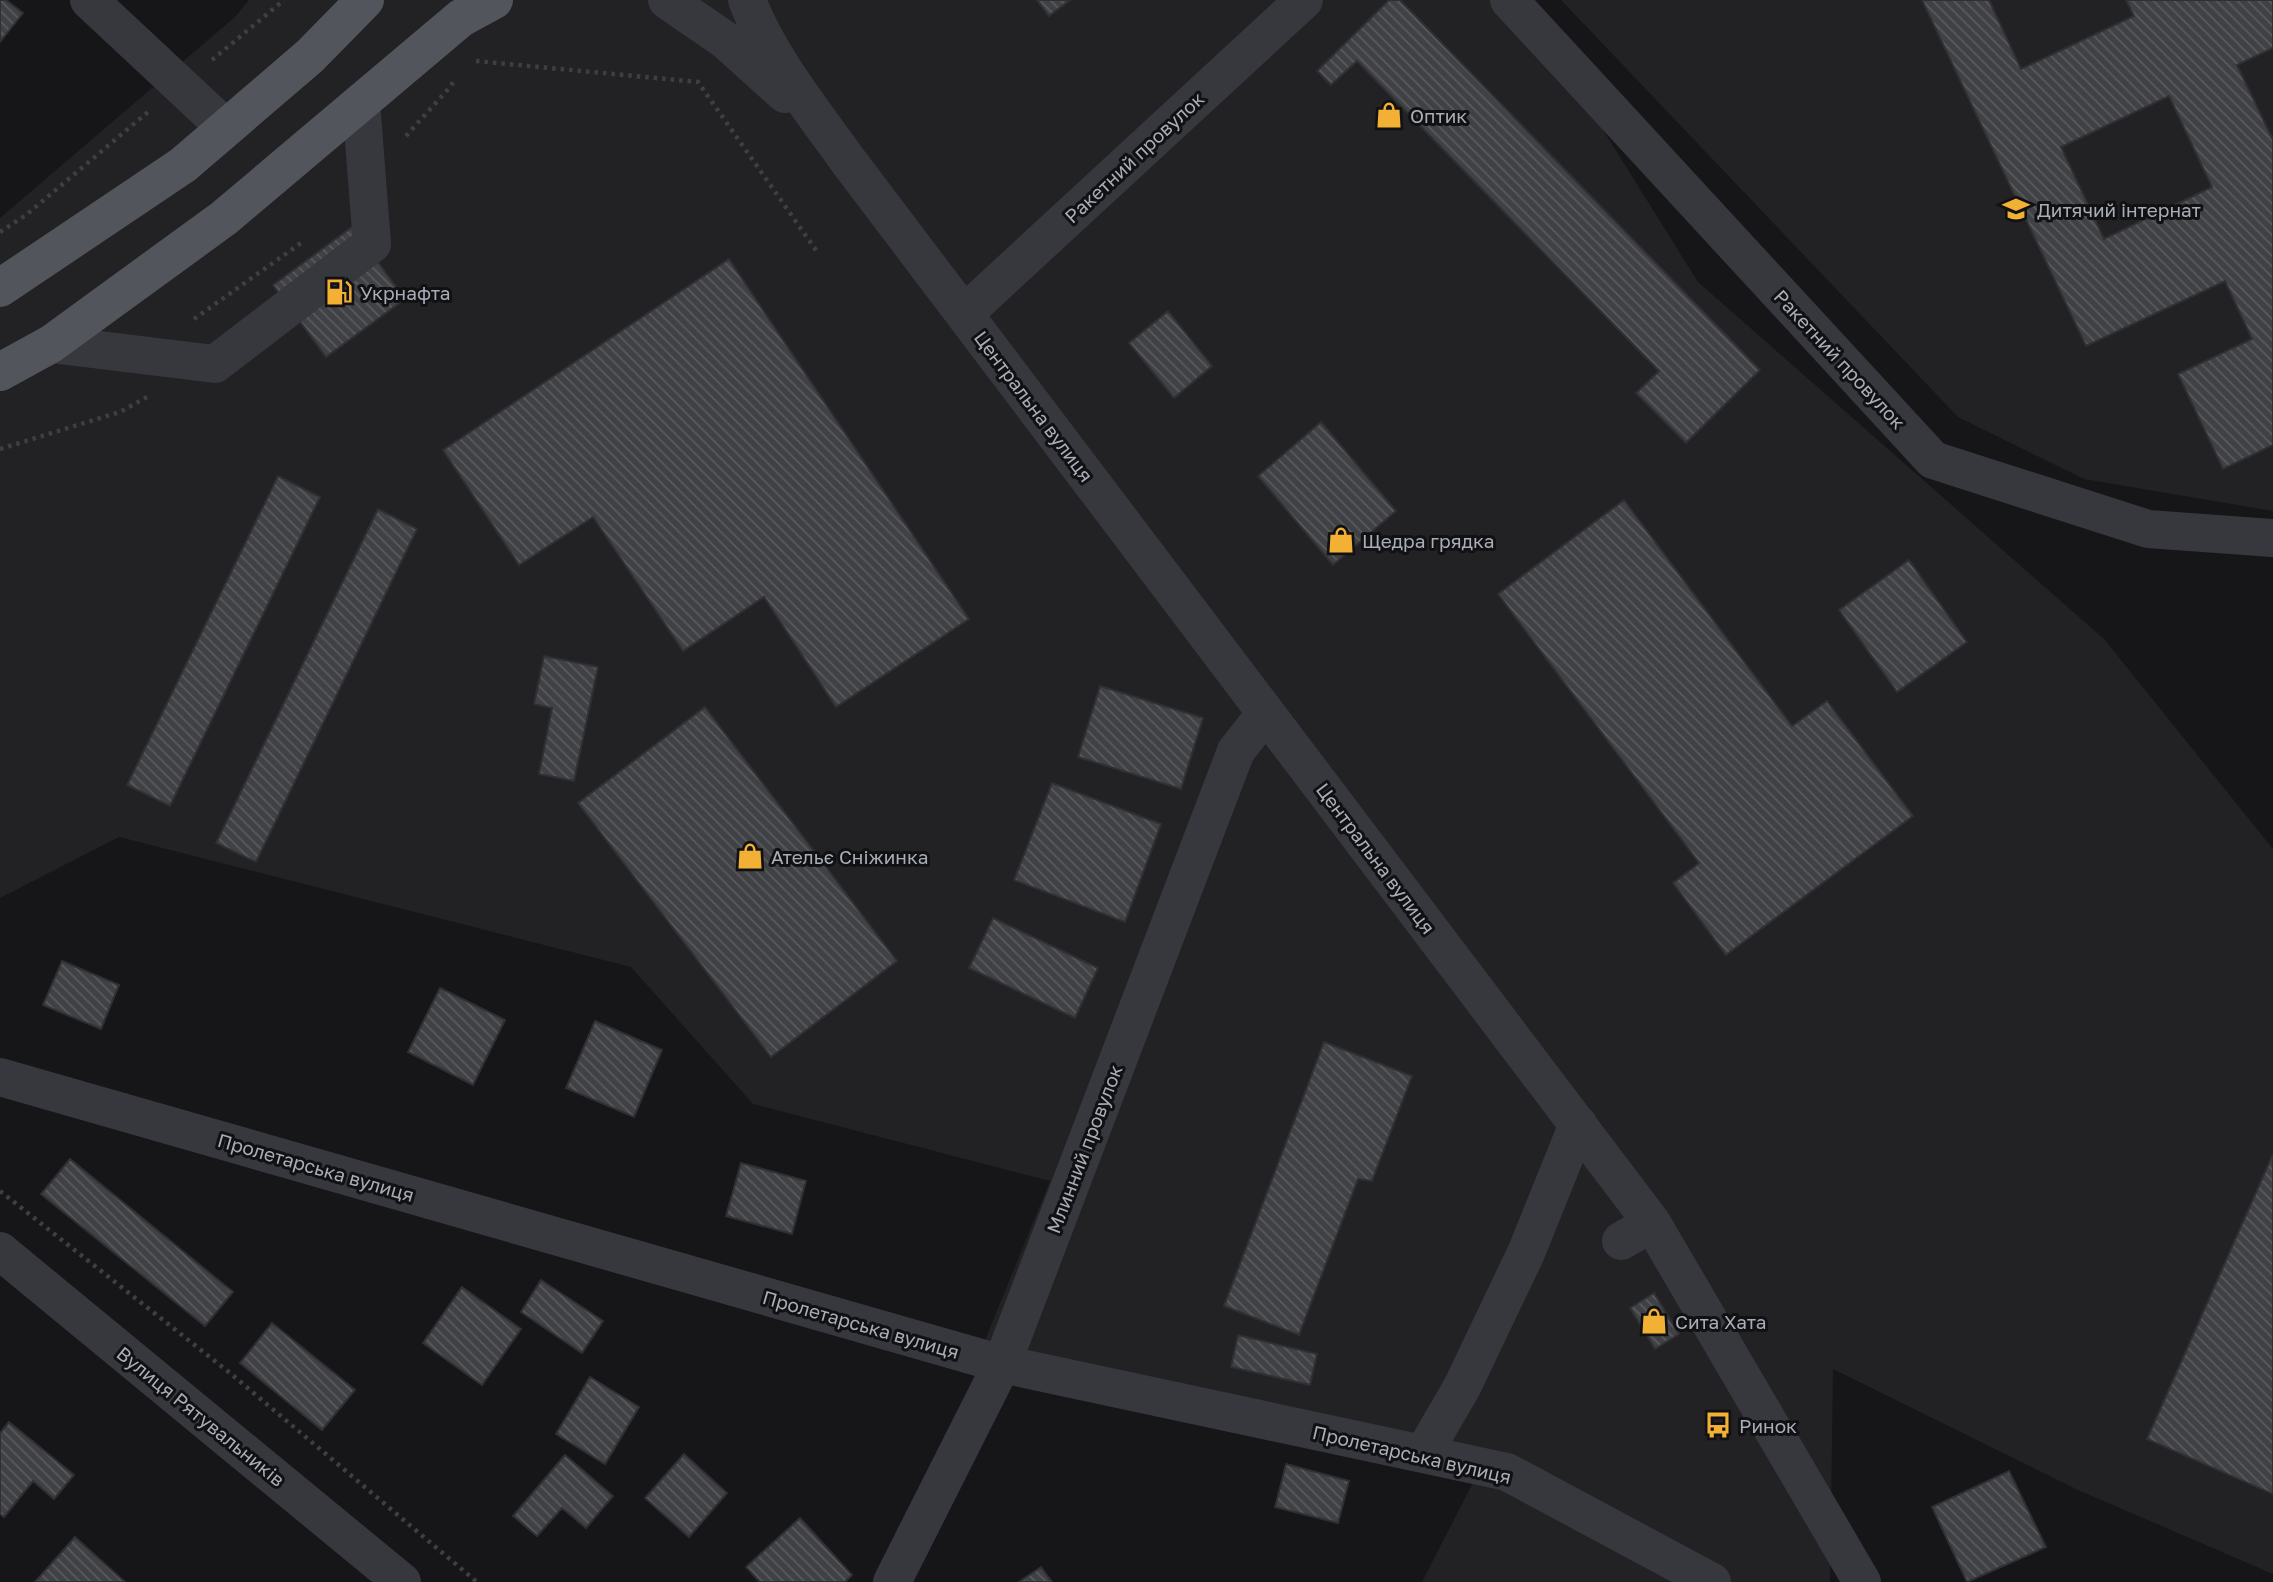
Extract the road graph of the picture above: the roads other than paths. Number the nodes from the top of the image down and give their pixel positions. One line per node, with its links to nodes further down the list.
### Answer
1 (89, 0): 9 (street)
2 (365, 0): 9 (main road)
3 (494, 0): 8 (main road)
4 (667, 0): 10 (street)
5 (747, 0): 10 (street)
6 (1304, 0): 12 (street, Ракетний провулок)
7 (1509, 0): 15 (street, Ракетний провулок)
8 (361, 102): 13 (main road); 13 (street)
9 (226, 128): 11 (main road)
10 (849, 162): 12 (street, Центральна вулиця)
11 (0, 288)
12 (964, 314): 16 (street, Центральна вулиця)
13 (51, 344): 14 (main road)
14 (0, 372)
15 (2273, 538)
16 (1266, 713): 18 (street, Центральна вулиця); 20 (street, Млинний провулок)
17 (0, 1077): 20 (street, Пролетарська вулиця)
18 (1578, 1124): 21 (street); 25 (street, Центральна вулиця)
19 (0, 1251): 23 (street, Вулиця Рятувальників)
20 (1002, 1364): 21 (street, Пролетарська вулиця); 24 (street, Млинний провулок)
21 (1423, 1454): 22 (street, Пролетарська вулиця)
22 (1695, 1578)
23 (402, 1582)
24 (892, 1582)
25 (1862, 1582)

